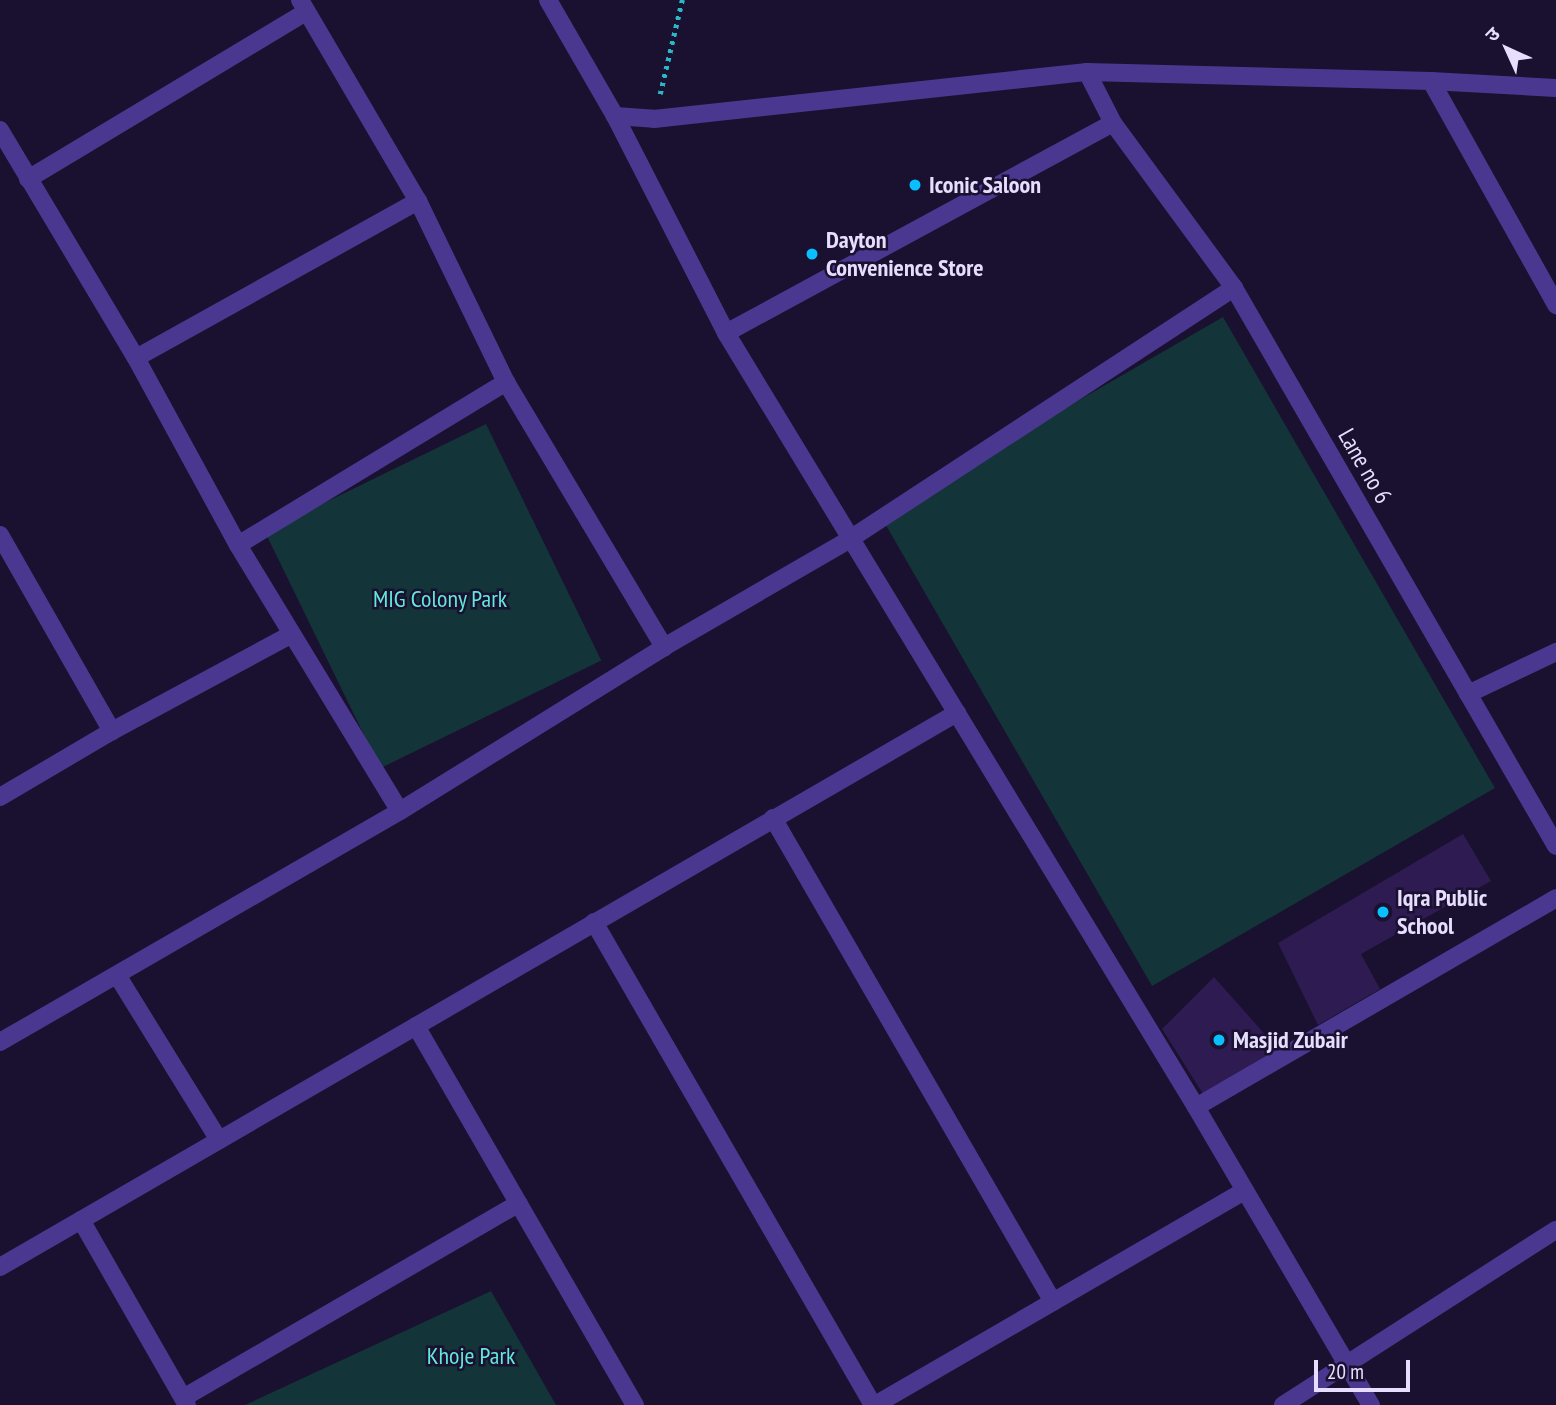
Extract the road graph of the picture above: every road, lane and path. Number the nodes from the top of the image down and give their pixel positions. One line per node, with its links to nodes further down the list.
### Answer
1 (548, 0): 7 (street)
2 (682, 0): 8 (path)
3 (303, 6): 11 (street); 12 (street)
4 (1087, 72): 5 (street); 8 (street); 9 (street, Lane no 6)
5 (1431, 81): 6 (street); 14 (street)
6 (1556, 88)
7 (615, 116): 8 (street); 15 (street)
8 (654, 119)
9 (1114, 123): 13 (street, Lane no 6); 15 (street)
10 (0, 130): 11 (street)
11 (28, 180): 16 (street)
12 (418, 201): 16 (street); 17 (street)
13 (1234, 288): 19 (street); 25 (street, Lane no 6)
14 (1556, 305)
15 (726, 333): 19 (street)
16 (136, 358): 20 (street)
17 (506, 382): 20 (street); 23 (street)
18 (0, 535): 21 (street)
19 (850, 539): 23 (street); 26 (street)
20 (238, 545): 22 (street)
21 (6, 558): 27 (street)
22 (292, 634): 27 (street); 29 (street)
23 (664, 647): 29 (street)
24 (1556, 652): 25 (street)
25 (1468, 694): 31 (street, Lane no 6)
26 (957, 713): 30 (street); 37 (street)
27 (112, 731): 28 (street)
28 (0, 797)
29 (400, 811): 34 (street)
30 (773, 818): 33 (street); 44 (street)
31 (1556, 846)
32 (1556, 898): 37 (street)
33 (594, 922): 35 (street); 48 (street)
34 (117, 975): 36 (street); 38 (street)
35 (416, 1026): 38 (street); 40 (street)
36 (0, 1042)
37 (1196, 1108): 39 (street)
38 (219, 1140): 41 (street)
39 (1244, 1191): 44 (street); 45 (street)
40 (519, 1203): 46 (street); 47 (street)
41 (81, 1220): 43 (street); 46 (street)
42 (1556, 1230): 45 (street)
43 (0, 1267)
44 (1053, 1302): 48 (street)
45 (1348, 1363): 49 (street); 50 (street)
46 (185, 1402)
47 (635, 1405)
48 (874, 1405)
49 (1283, 1405)
50 (1371, 1405)

